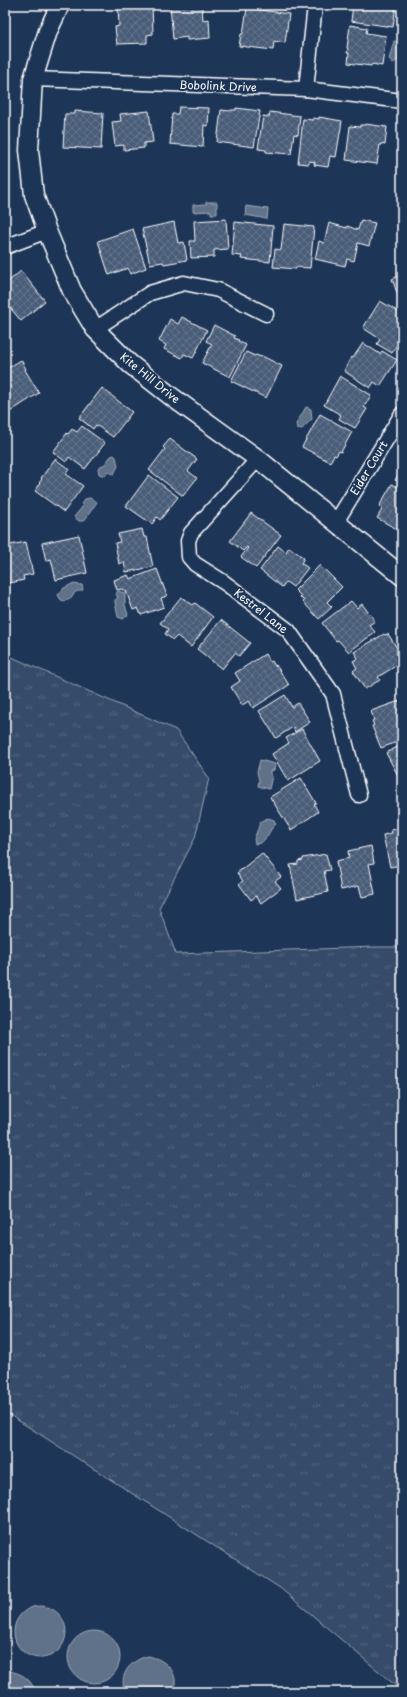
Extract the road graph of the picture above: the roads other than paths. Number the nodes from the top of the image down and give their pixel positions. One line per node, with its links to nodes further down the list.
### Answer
1 (60, 5): 3 (street, Kite Hill Drive)
2 (316, 5): 4 (street)
3 (33, 79): 4 (street, Bobolink Drive); 6 (street, Kite Hill Drive)
4 (306, 89): 5 (street, Bobolink Drive)
5 (402, 101)
6 (47, 231): 7 (street); 9 (street, Kite Hill Drive)
7 (5, 247)
8 (266, 314): 9 (street)
9 (95, 329): 11 (street, Kite Hill Drive)
10 (402, 414): 12 (street, Eider Court)
11 (258, 459): 12 (street, Kite Hill Drive); 14 (street, Kestrel Lane)
12 (336, 522): 13 (street, Kite Hill Drive)
13 (402, 576)
14 (359, 794)

